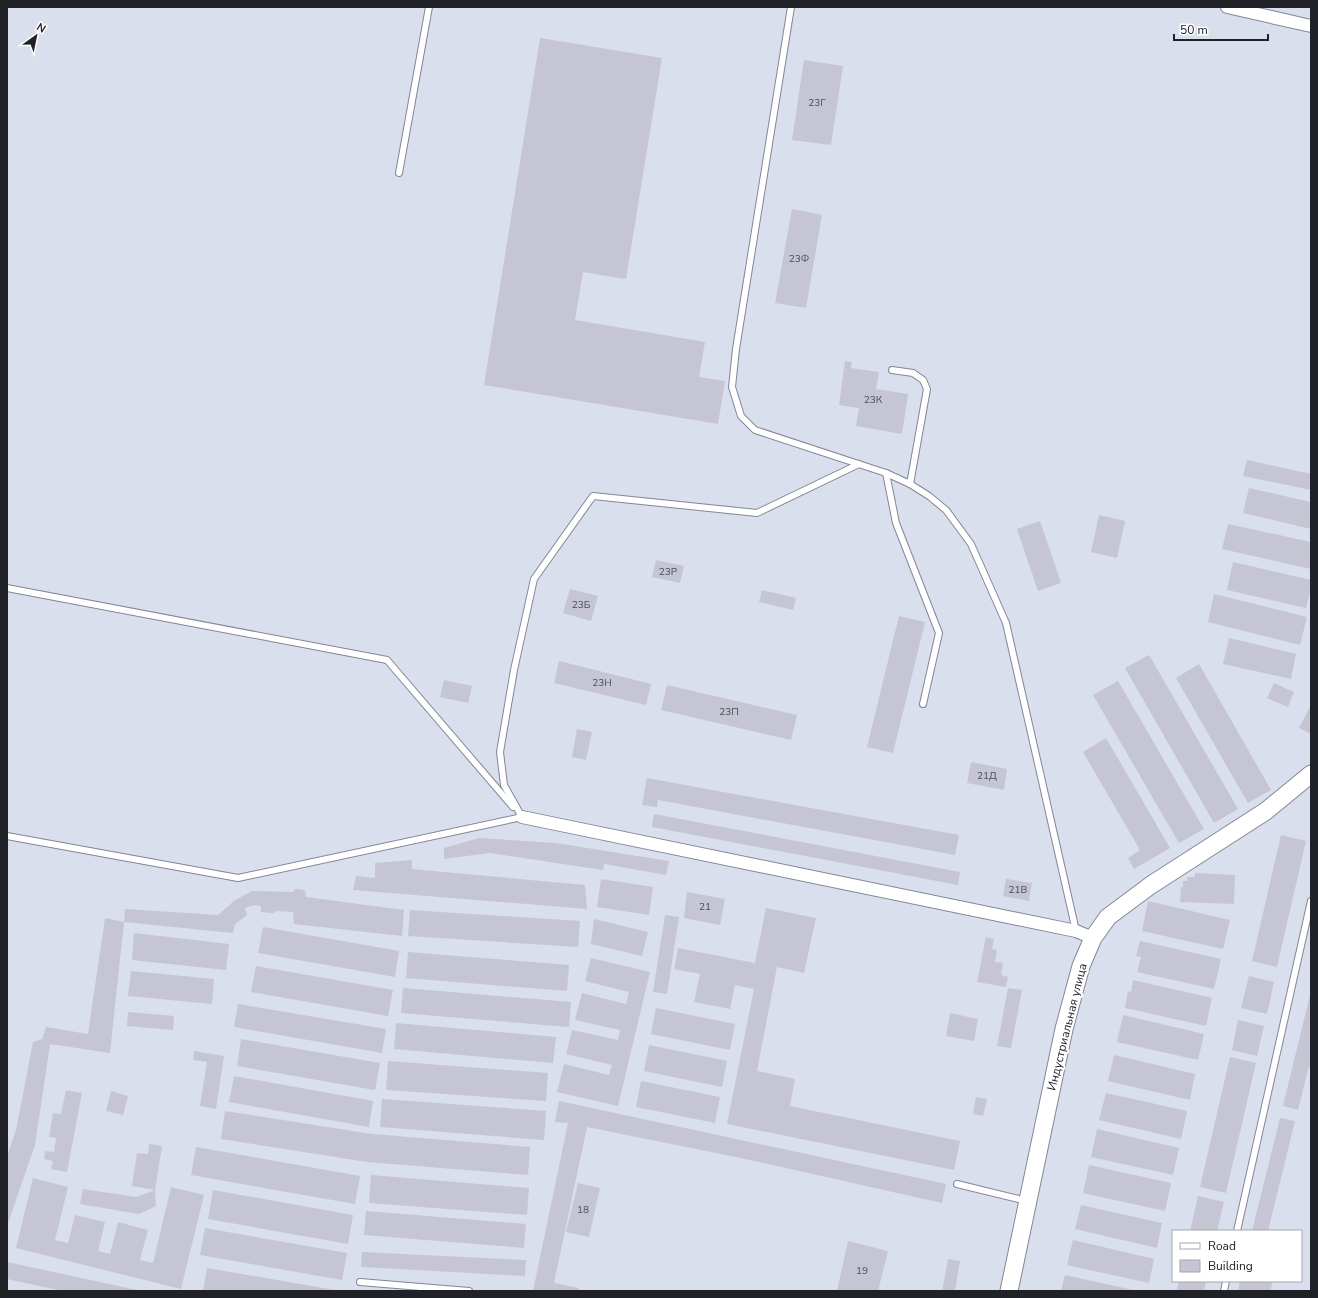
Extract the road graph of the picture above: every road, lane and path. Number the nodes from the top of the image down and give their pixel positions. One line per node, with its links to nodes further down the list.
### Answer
1 (429, 7): 5 (lane)
2 (791, 7): 7 (lane)
3 (1228, 7): 4 (street)
4 (1311, 26)
5 (399, 173)
6 (892, 370): 9 (lane)
7 (859, 464): 8 (lane); 13 (lane)
8 (886, 473): 9 (lane); 11 (lane)
9 (910, 484): 16 (lane)
10 (7, 588): 13 (lane)
11 (923, 704)
12 (1311, 774): 17 (street, Индустриальная улица)
13 (522, 817): 14 (lane); 16 (street)
14 (7, 836)
15 (1311, 901): 20 (lane)
16 (1076, 931): 17 (street)
17 (1093, 938): 19 (street, Индустриальная улица)
18 (957, 1184): 19 (lane)
19 (1028, 1201): 23 (street, Индустриальная улица)
20 (1237, 1230)
21 (360, 1282): 22 (lane)
22 (469, 1291)
23 (1009, 1291)

